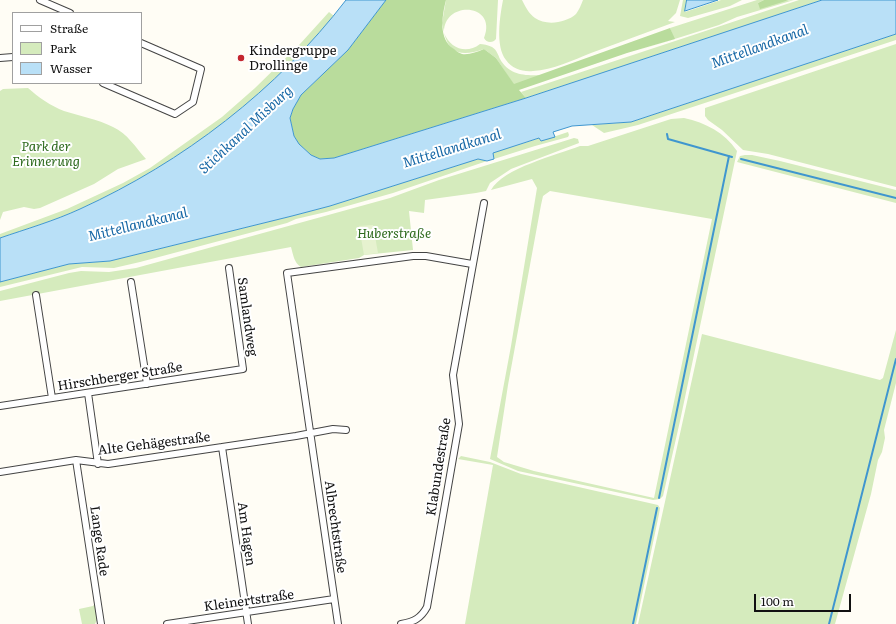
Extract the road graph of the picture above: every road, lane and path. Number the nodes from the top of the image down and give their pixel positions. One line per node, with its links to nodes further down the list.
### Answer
1 (40, 0): 2 (street)
2 (68, 12)
3 (142, 43): 6 (street)
4 (12, 57): 5 (street)
5 (0, 58)
6 (105, 84)
7 (484, 203): 8 (street, Klabundestraße)
8 (472, 264): 18 (street, Albrechtstraße); 29 (street, Klabundestraße)
9 (229, 268): 12 (street, Samlandweg)
10 (131, 282): 13 (street)
11 (36, 295): 15 (street)
12 (243, 369): 13 (street, Hirschberger Straße)
13 (147, 384): 14 (street, Hirschberger Straße)
14 (88, 393): 15 (street, Hirschberger Straße); 21 (street)
15 (52, 398): 16 (street, Hirschberger Straße)
16 (0, 406)
17 (346, 430): 18 (street)
18 (310, 433): 19 (street, Alte Gehägestraße); 23 (street, Albrechtstraße)
19 (222, 447): 21 (street, Alte Gehägestraße); 24 (street, Am Hagen)
20 (76, 460): 21 (street, Alte Gehägestraße); 22 (street, Alte Gehägestraße); 25 (street, Lange Rade)
21 (98, 464)
22 (0, 472)
23 (334, 599): 24 (street, Kleinertstraße); 28 (street, Albrechtstraße)
24 (246, 612): 26 (street, Kleinertstraße); 27 (street, Am Hagen)
25 (101, 624)
26 (167, 624)
27 (248, 624)
28 (338, 624)
29 (401, 624)

